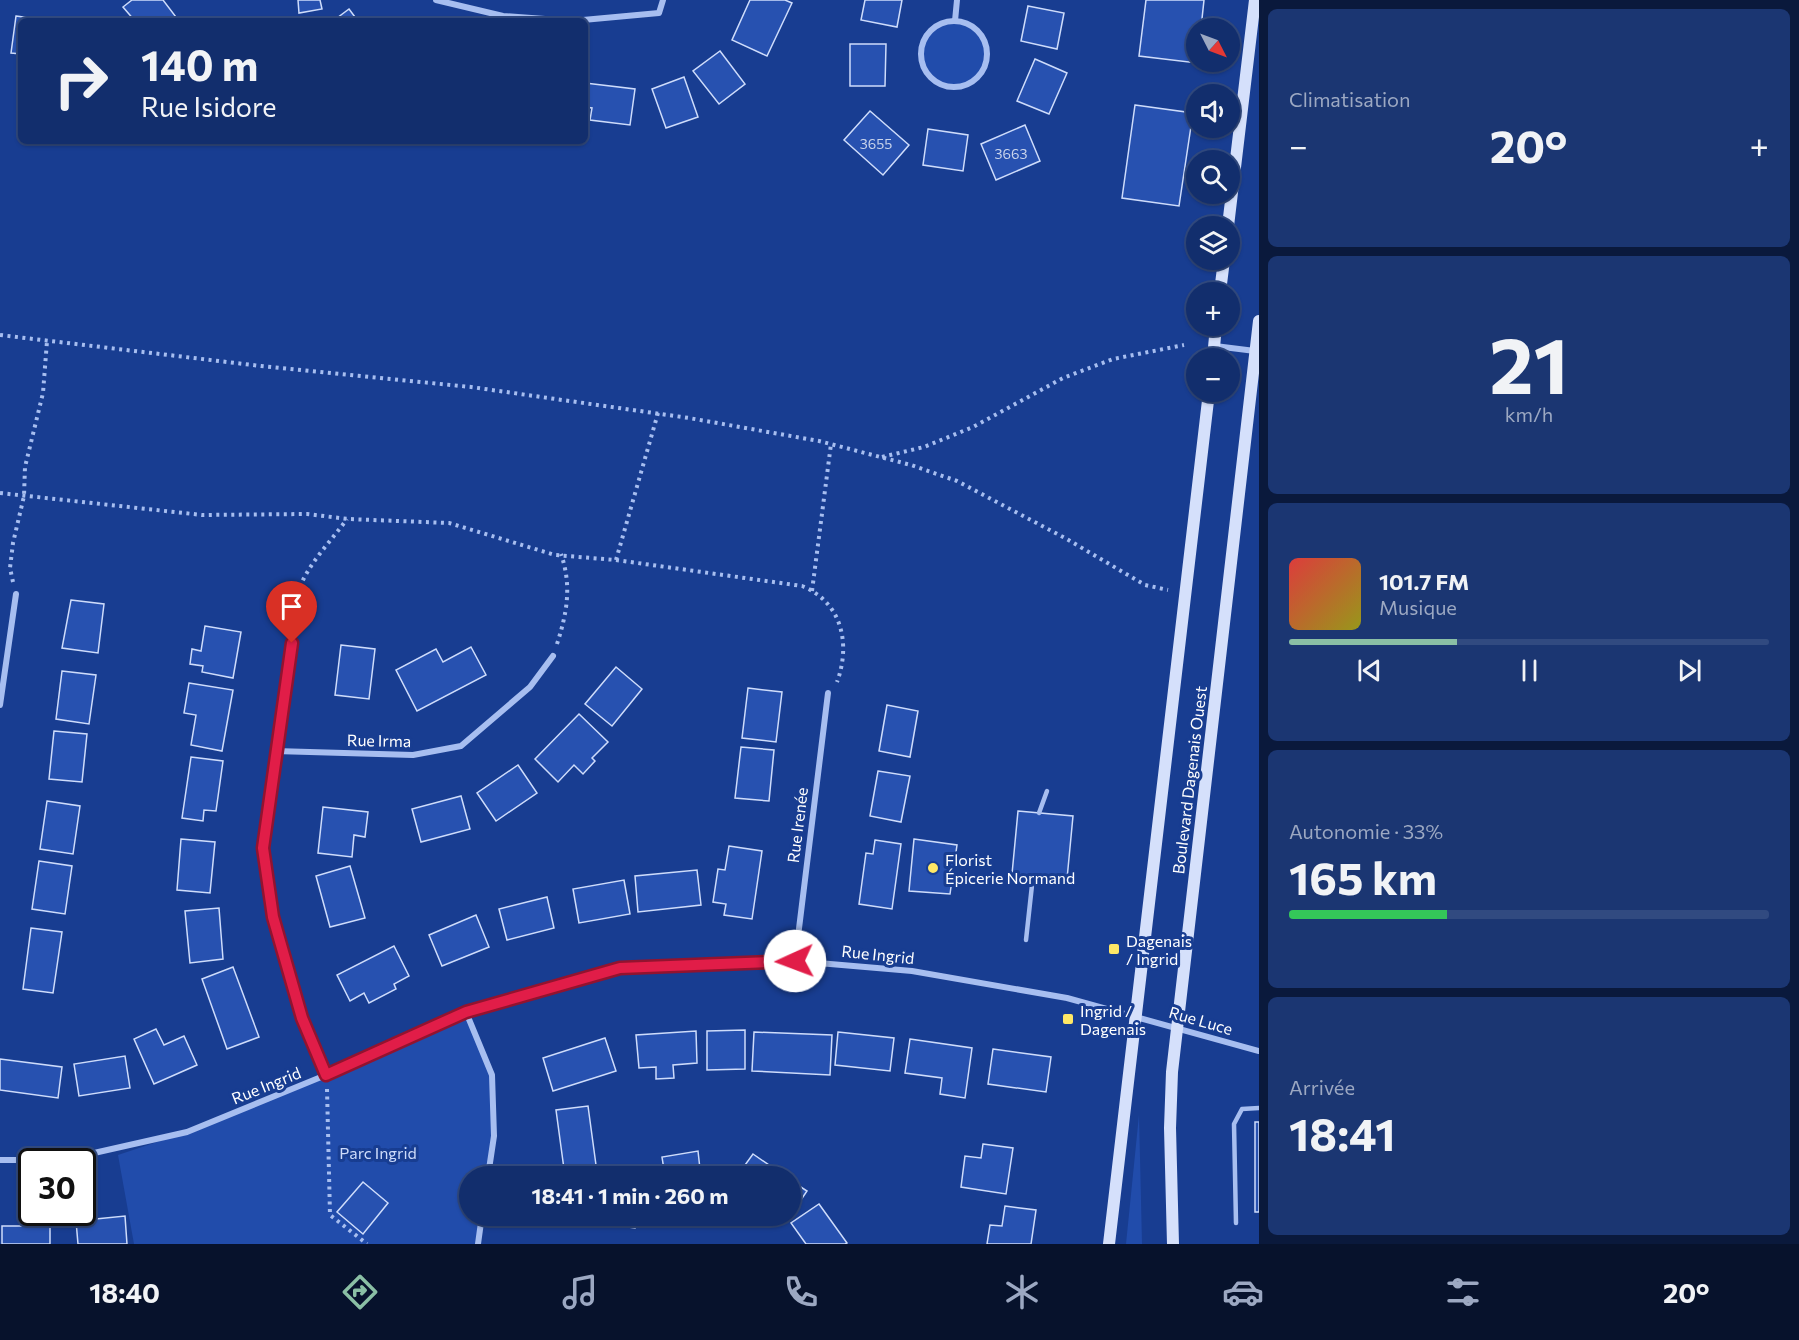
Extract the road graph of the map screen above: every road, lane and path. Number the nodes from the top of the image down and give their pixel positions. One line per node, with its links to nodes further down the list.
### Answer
1 (436, 0): 5 (street)
2 (663, 0): 6 (street)
3 (957, 0): 7 (street)
4 (1255, 0): 8 (main road)
5 (531, 18)
6 (588, 20)
7 (955, 21): 7 (street)
8 (1229, 216)
9 (1259, 321): 14 (main road, Boulevard Dagenais Ouest)
10 (0, 335): 11 (path)
11 (47, 341): 16 (path); 20 (path)
12 (1184, 345): 18 (path)
13 (1240, 351): 14 (street)
14 (1257, 351): 39 (main road, Boulevard Dagenais Ouest)
15 (1208, 402): 38 (main road, Boulevard Dagenais Ouest)
16 (658, 413): 17 (path); 23 (path)
17 (831, 444): 18 (path); 25 (path)
18 (881, 457): 24 (path)
19 (0, 493): 20 (path)
20 (24, 496): 21 (path); 26 (path)
21 (348, 519): 22 (path); 27 (path)
22 (561, 554): 23 (path); 28 (path)
23 (616, 560): 25 (path)
24 (1156, 588)
25 (813, 591): 29 (path)
26 (16, 594): 30 (street)
27 (295, 622): 31 (street)
28 (553, 656): 31 (street, Rue Irma)
29 (828, 693): 36 (street, Rue Irenée)
30 (0, 705)
31 (275, 750): 41 (street)
32 (1047, 791): 33 (lane)
33 (1039, 813)
34 (1033, 876): 35 (lane)
35 (1026, 940)
36 (795, 961): 37 (street, Rue Ingrid); 38 (street, Rue Ingrid)
37 (466, 1012): 41 (street, Rue Ingrid); 44 (street)
38 (1135, 1016): 39 (street, Rue Luce); 49 (main road, Boulevard Dagenais Ouest)
39 (1177, 1028): 40 (street, Rue Luce); 50 (main road, Boulevard Dagenais Ouest)
40 (1259, 1051)
41 (326, 1075): 43 (street, Rue Ingrid); 47 (path)
42 (1259, 1108): 45 (lane)
43 (0, 1160)
44 (490, 1166)
45 (1236, 1223)
46 (480, 1226): 48 (street)
47 (367, 1244)
48 (478, 1244)
49 (1109, 1244)
50 (1173, 1244)

